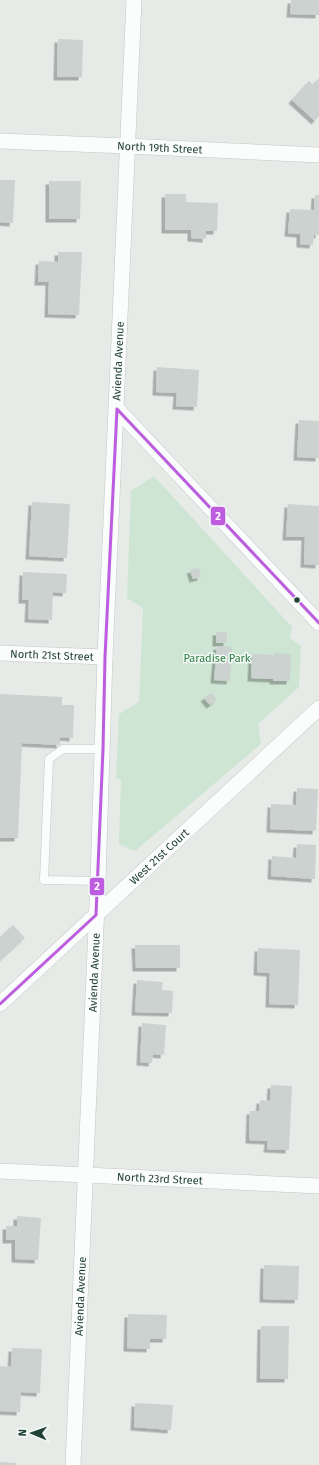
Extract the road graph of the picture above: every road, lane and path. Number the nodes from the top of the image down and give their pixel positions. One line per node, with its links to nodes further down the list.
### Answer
1 (134, 0): 3 (street, Avienda Avenue)
2 (0, 141): 3 (street, North 19th Street)
3 (127, 146): 4 (street, North 19th Street); 5 (street, Avienda Avenue)
4 (319, 155)
5 (117, 409): 6 (street); 8 (street, Avienda Avenue)
6 (319, 623)
7 (0, 653): 8 (street, North 21st Street)
8 (105, 657): 10 (street, Avienda Avenue)
9 (319, 708): 12 (street, West 21st Court)
10 (103, 750): 11 (street, Avienda Avenue); 11 (lane)
11 (98, 881): 12 (street, Avienda Avenue)
12 (96, 915): 13 (street, West 21st Court); 15 (street, Avienda Avenue)
13 (0, 1004)
14 (0, 1171): 15 (street, North 23rd Street)
15 (86, 1176): 16 (street, North 23rd Street); 17 (street, Avienda Avenue)
16 (319, 1186)
17 (73, 1465)

